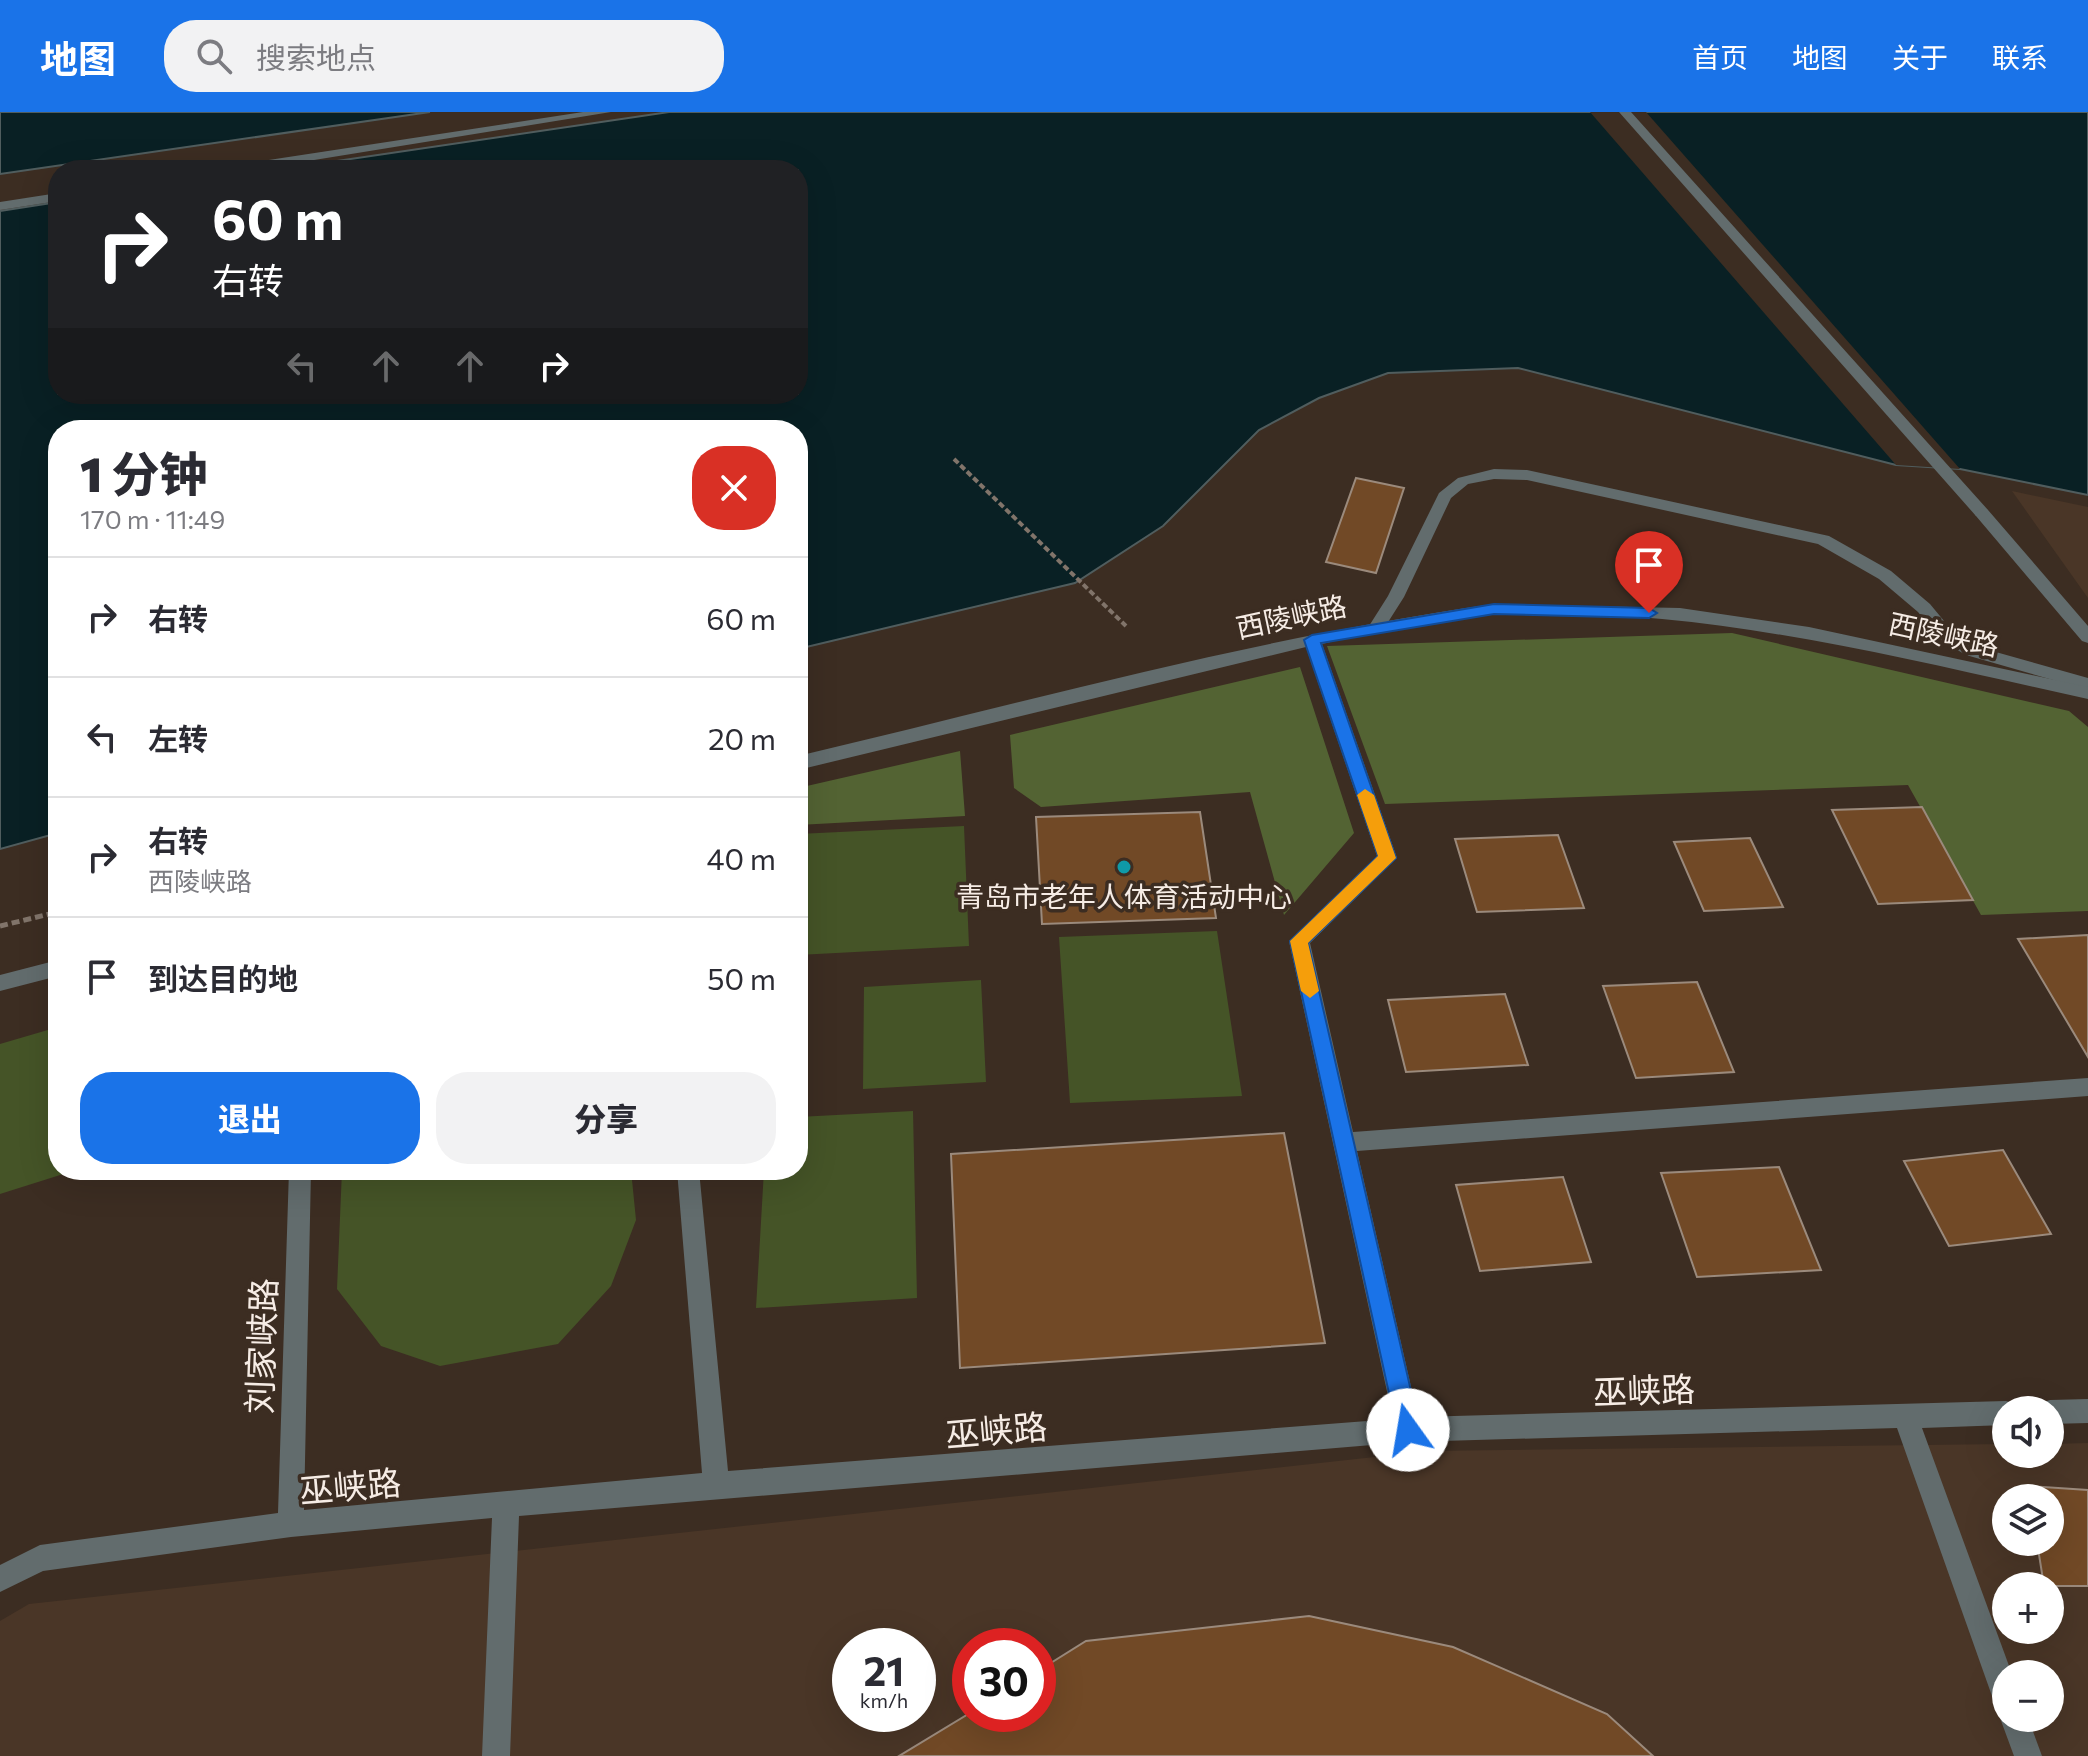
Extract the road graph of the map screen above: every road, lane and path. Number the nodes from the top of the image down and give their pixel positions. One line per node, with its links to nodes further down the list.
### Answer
1 (605, 112): 3 (street)
2 (1625, 112): 9 (street)
3 (295, 160)
4 (48, 199): 5 (street)
5 (0, 206)
6 (954, 459): 7 (path)
7 (1126, 626)
8 (1377, 626): 10 (street, 西陵峡路); 11 (street); 12 (street, 西陵峡路)
9 (2088, 637)
10 (1312, 640): 13 (street, 西陵峡路); 19 (street)
11 (2088, 684)
12 (2088, 693)
13 (808, 761)
14 (48, 914): 15 (path)
15 (0, 926)
16 (48, 971): 17 (street)
17 (0, 983)
18 (2088, 1087): 19 (street)
19 (1344, 1142): 26 (street)
20 (300, 1180): 29 (street, 刘家峡路)
21 (689, 1180): 27 (street)
22 (2088, 1411): 23 (street)
23 (2064, 1412)
24 (1992, 1413): 25 (street, 巫峡路)
25 (1905, 1416): 26 (street, 巫峡路); 31 (street)
26 (1408, 1430): 27 (street, 巫峡路)
27 (716, 1485): 28 (street, 巫峡路)
28 (506, 1506): 29 (street, 巫峡路); 33 (street)
29 (291, 1524): 30 (street, 巫峡路)
30 (0, 1579)
31 (1993, 1660)
32 (2019, 1732): 34 (street)
33 (496, 1756)
34 (2028, 1756)

